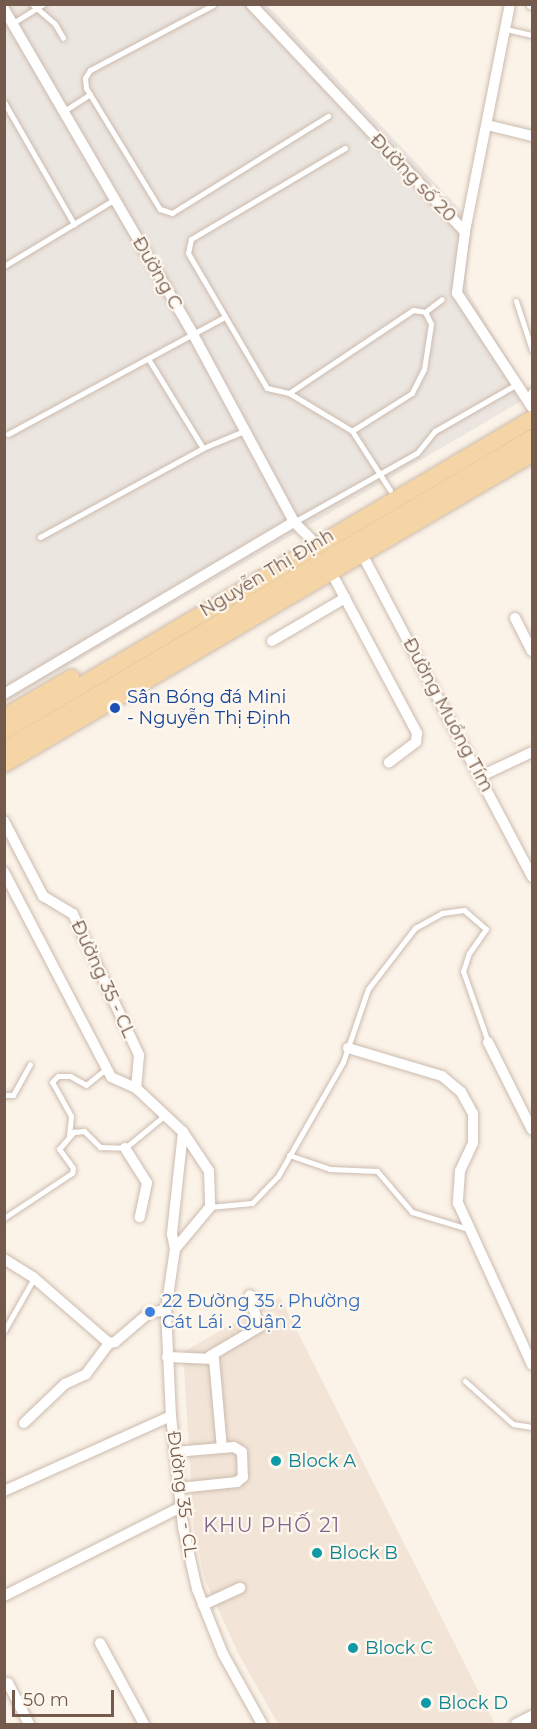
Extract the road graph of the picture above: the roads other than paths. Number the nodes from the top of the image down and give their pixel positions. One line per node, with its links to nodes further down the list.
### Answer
1 (44, 4): 5 (lane)
2 (251, 4): 20 (street, Đường số 20)
3 (510, 4): 8 (street)
4 (213, 5): 11 (lane)
5 (33, 7): 7 (lane); 10 (lane)
6 (4, 9): 7 (street, Đường C)
7 (13, 23): 13 (street, Đường C)
8 (506, 28): 9 (lane); 15 (street)
9 (532, 35)
10 (63, 38)
11 (90, 94): 13 (lane); 14 (lane)
12 (4, 102): 19 (lane)
13 (64, 111): 18 (street, Đường C)
14 (328, 116)
15 (488, 125): 16 (street); 20 (street)
16 (532, 136)
17 (345, 148): 25 (lane)
18 (115, 199): 19 (lane); 26 (street, Đường C)
19 (74, 224): 21 (lane)
20 (465, 232): 29 (street, Đường số 20)
21 (4, 266)
22 (442, 299): 24 (lane)
23 (516, 301): 27 (lane)
24 (425, 312): 30 (lane); 34 (lane)
25 (224, 317): 26 (lane); 30 (lane)
26 (194, 336): 28 (lane); 33 (street, Đường C)
27 (532, 350)
28 (149, 360): 35 (lane); 37 (lane)
29 (517, 384): 31 (street, Đường số 20); 39 (lane)
30 (289, 393): 34 (lane)
31 (531, 400): 40 (main road, Nguyễn Thị Định)
32 (532, 419): 40 (main road, Nguyễn Thị Định)
33 (244, 431): 37 (lane); 41 (street, Đường C)
34 (352, 431): 39 (lane)
35 (8, 434)
36 (532, 438): 45 (main road, Nguyễn Thị Định)
37 (203, 448): 43 (lane)
38 (532, 454): 45 (main road, Nguyễn Thị Định)
39 (382, 473): 40 (lane); 41 (lane)
40 (392, 494): 42 (main road, Nguyễn Thị Định)
41 (294, 522): 44 (street, Đường C); 51 (street)
42 (344, 522): 44 (main road, Nguyễn Thị Định); 45 (main road)
43 (40, 537)
44 (312, 541): 46 (main road); 52 (main road, Nguyễn Thị Định); 55 (main road, Nguyễn Thị Định)
45 (358, 548): 46 (main road, Nguyễn Thị Định); 60 (street, Đường Muồng Tím)
46 (327, 566): 47 (street); 56 (main road, Nguyễn Thị Định); 59 (main road, Nguyễn Thị Định)
47 (345, 598): 49 (street); 58 (street)
48 (514, 618): 50 (street)
49 (272, 641)
50 (532, 651)
51 (50, 668): 52 (street); 53 (street)
52 (59, 685): 54 (main road, Nguyễn Thị Định)
53 (4, 694)
54 (4, 717)
55 (4, 731)
56 (4, 750)
57 (532, 752): 60 (street)
58 (389, 762)
59 (4, 764)
60 (481, 776): 63 (street, Đường Muồng Tím)
61 (4, 821): 68 (street, Đường 35 - CL)
62 (4, 872): 67 (street, Đường 35 - CL)
63 (532, 877)
64 (488, 1042): 65 (lane); 71 (street)
65 (348, 1048): 75 (lane); 79 (street)
66 (30, 1064): 69 (lane)
67 (106, 1069): 68 (street, Đường 35 - CL); 73 (lane)
68 (136, 1088): 70 (street, Đường 35 - CL)
69 (4, 1095)
70 (164, 1116): 72 (street, Đường 35 - CL); 74 (lane)
71 (532, 1130)
72 (183, 1132): 76 (street, Đường 35 - CL); 80 (street, Đường 35 - CL)
73 (68, 1137): 74 (lane); 78 (lane)
74 (125, 1149): 77 (street)
75 (289, 1155): 76 (lane); 79 (lane)
76 (210, 1207): 80 (street)
77 (140, 1217)
78 (4, 1218)
79 (468, 1229): 87 (street)
80 (175, 1249): 84 (street, Đường 35 - CL)
81 (4, 1259): 82 (street)
82 (34, 1278): 85 (lane); 86 (street)
83 (250, 1295): 88 (street)
84 (166, 1310): 86 (street); 89 (street, Đường 35 - CL)
85 (4, 1332)
86 (109, 1343): 93 (street)
87 (528, 1346): 90 (street)
88 (210, 1356): 89 (street); 95 (street)
89 (167, 1358): 92 (street, Đường 35 - CL)
90 (532, 1365)
91 (465, 1381): 94 (lane)
92 (171, 1416): 96 (street, Đường 35 - CL); 98 (street)
93 (24, 1423)
94 (532, 1428)
95 (222, 1448): 96 (street); 97 (street)
96 (175, 1452): 97 (street, Đường 35 - CL)
97 (179, 1488): 99 (street, Đường 35 - CL)
98 (4, 1491)
99 (181, 1507): 101 (street); 102 (street, Đường 35 - CL)
100 (240, 1588): 102 (street)
101 (4, 1596)
102 (203, 1605): 108 (street, Đường 35 - CL)
103 (100, 1643): 107 (street)
104 (8, 1683): 106 (street)
105 (532, 1716): 109 (street)
106 (29, 1725)
107 (144, 1725)
108 (262, 1725)
109 (516, 1725)

